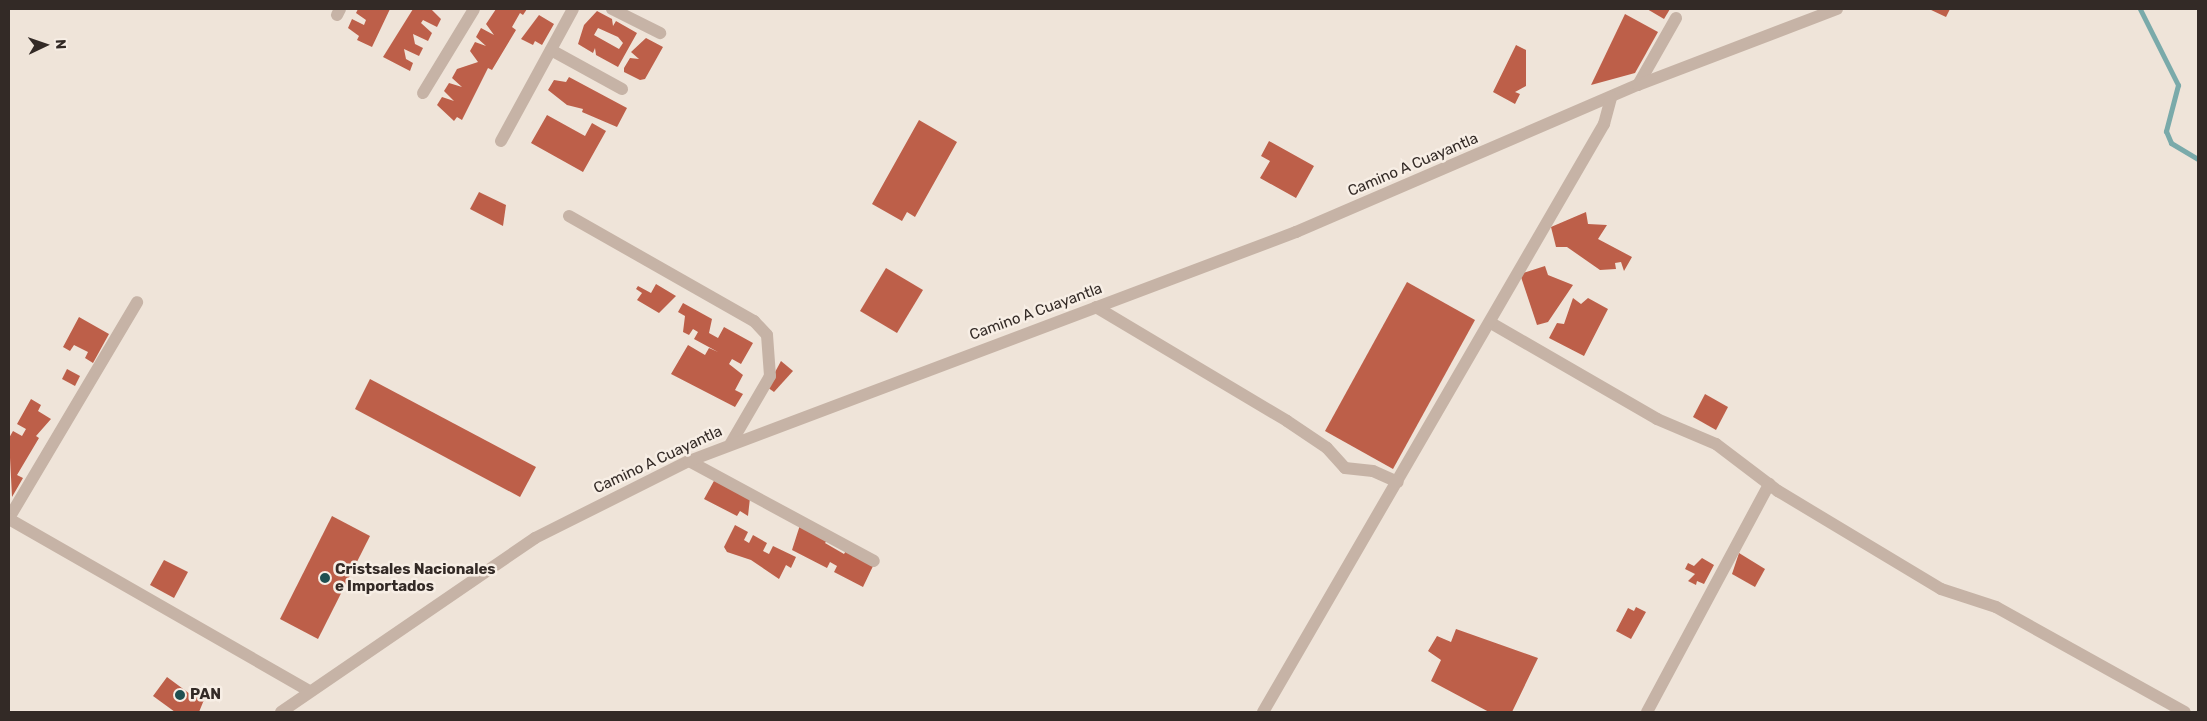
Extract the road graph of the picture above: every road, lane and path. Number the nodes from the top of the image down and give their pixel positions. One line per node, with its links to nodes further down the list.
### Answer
1 (474, 9): 10 (street)
2 (573, 9): 7 (street)
3 (612, 9): 6 (street)
4 (1837, 9): 8 (street, Camino A Cuayantla)
5 (1676, 18): 8 (street)
6 (660, 33)
7 (551, 50): 9 (street); 12 (street)
8 (1638, 85): 11 (street, Camino A Cuayantla)
9 (622, 89)
10 (423, 93)
11 (1610, 97): 15 (street, Camino A Cuayantla); 16 (street)
12 (500, 140)
13 (569, 216): 17 (street)
14 (137, 302): 21 (street)
15 (1096, 307): 17 (street, Camino A Cuayantla); 19 (street)
16 (1491, 323): 19 (street); 20 (street)
17 (731, 443): 18 (street, Camino A Cuayantla)
18 (689, 461): 22 (street); 23 (street, Camino A Cuayantla)
19 (1398, 482): 25 (street)
20 (1769, 484): 26 (street); 27 (street)
21 (9, 518): 23 (street)
22 (874, 562)
23 (309, 691): 24 (street, Camino A Cuayantla)
24 (281, 712)
25 (1263, 712)
26 (1647, 712)
27 (2185, 712)

